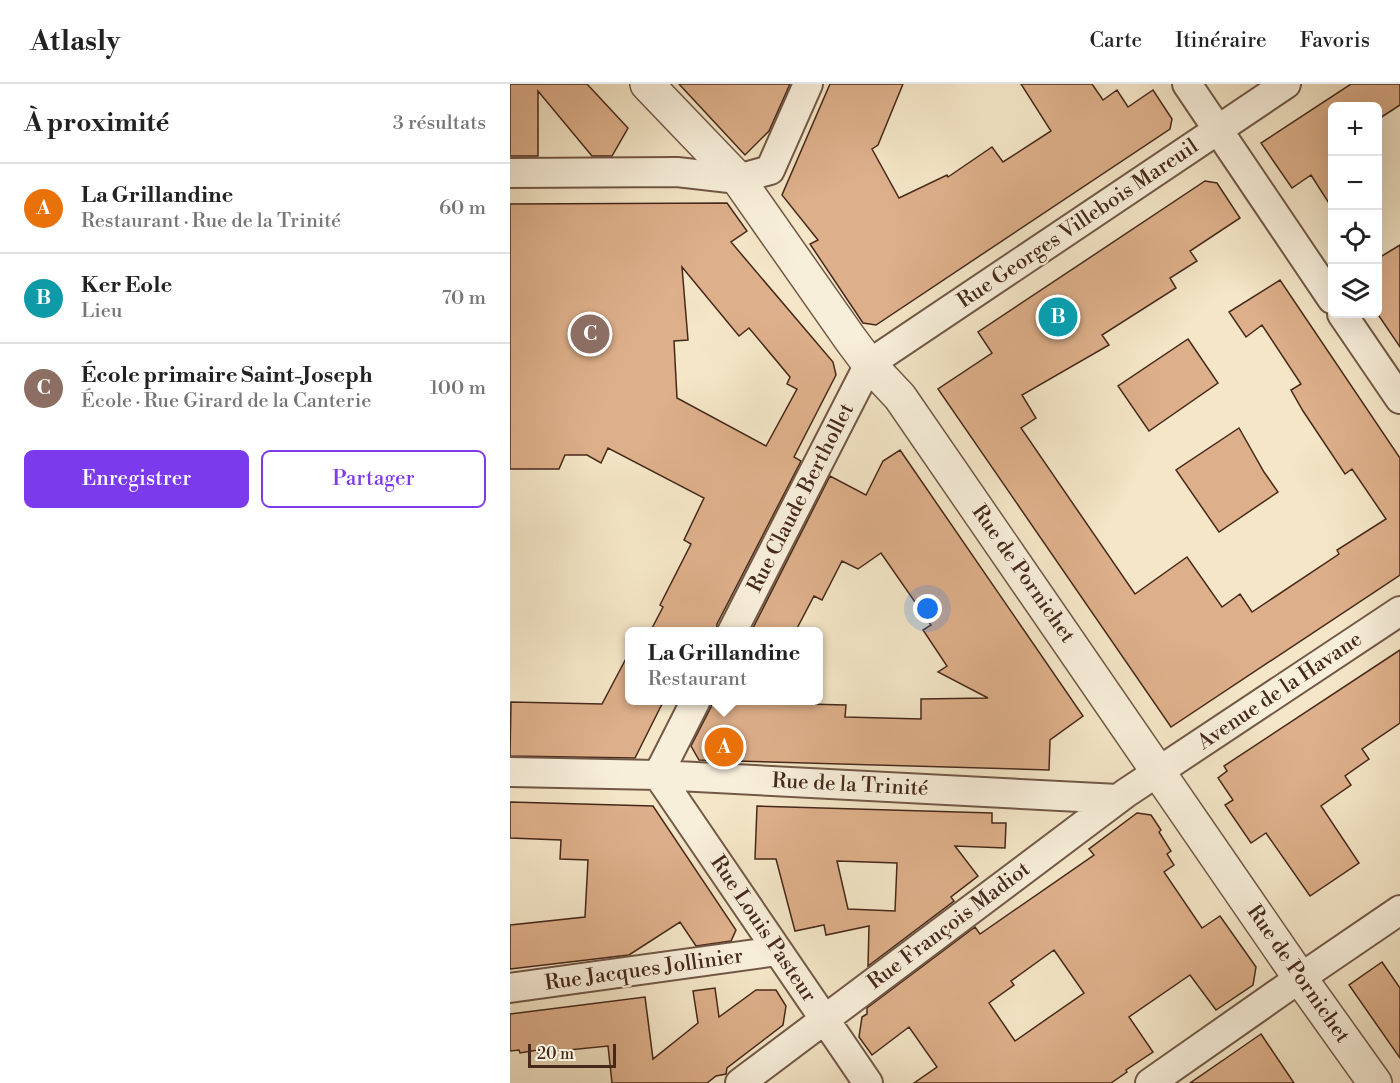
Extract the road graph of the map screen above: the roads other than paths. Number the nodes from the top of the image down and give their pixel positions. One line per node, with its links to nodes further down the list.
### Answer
1 (646, 84): 7 (street, Rue de Pornichet)
2 (808, 84): 7 (street)
3 (1187, 84): 5 (street)
4 (1286, 84): 5 (street, Rue Georges Villebois Mareuil)
5 (1218, 129): 8 (street); 10 (street, Rue Georges Villebois Mareuil)
6 (510, 172): 7 (street)
7 (738, 179): 10 (street, Rue de Pornichet)
8 (1328, 293)
9 (1345, 318): 11 (street)
10 (869, 364): 13 (street, Rue Claude Berthollet); 15 (street, Rue de Pornichet)
11 (1400, 399)
12 (1400, 611): 15 (street, Avenue de la Havane)
13 (735, 627)
14 (693, 705): 17 (street)
15 (1160, 771): 18 (street, Rue François Madiot); 21 (street, Rue de Pornichet)
16 (510, 772): 17 (street, Rue de la Trinité)
17 (658, 775): 18 (street, Rue de la Trinité); 20 (street, Rue Louis Pasteur)
18 (1118, 799): 23 (street, Rue François Madiot)
19 (1400, 910): 21 (street)
20 (777, 951): 22 (street, Rue Jacques Jollinier); 23 (street, Rue Louis Pasteur)
21 (1300, 978): 26 (street); 27 (street, Rue de Pornichet)
22 (510, 988)
23 (825, 1020): 24 (street, Rue François Madiot); 25 (street, Rue Louis Pasteur)
24 (740, 1083)
25 (868, 1083)
26 (1150, 1083)
27 (1375, 1083)

